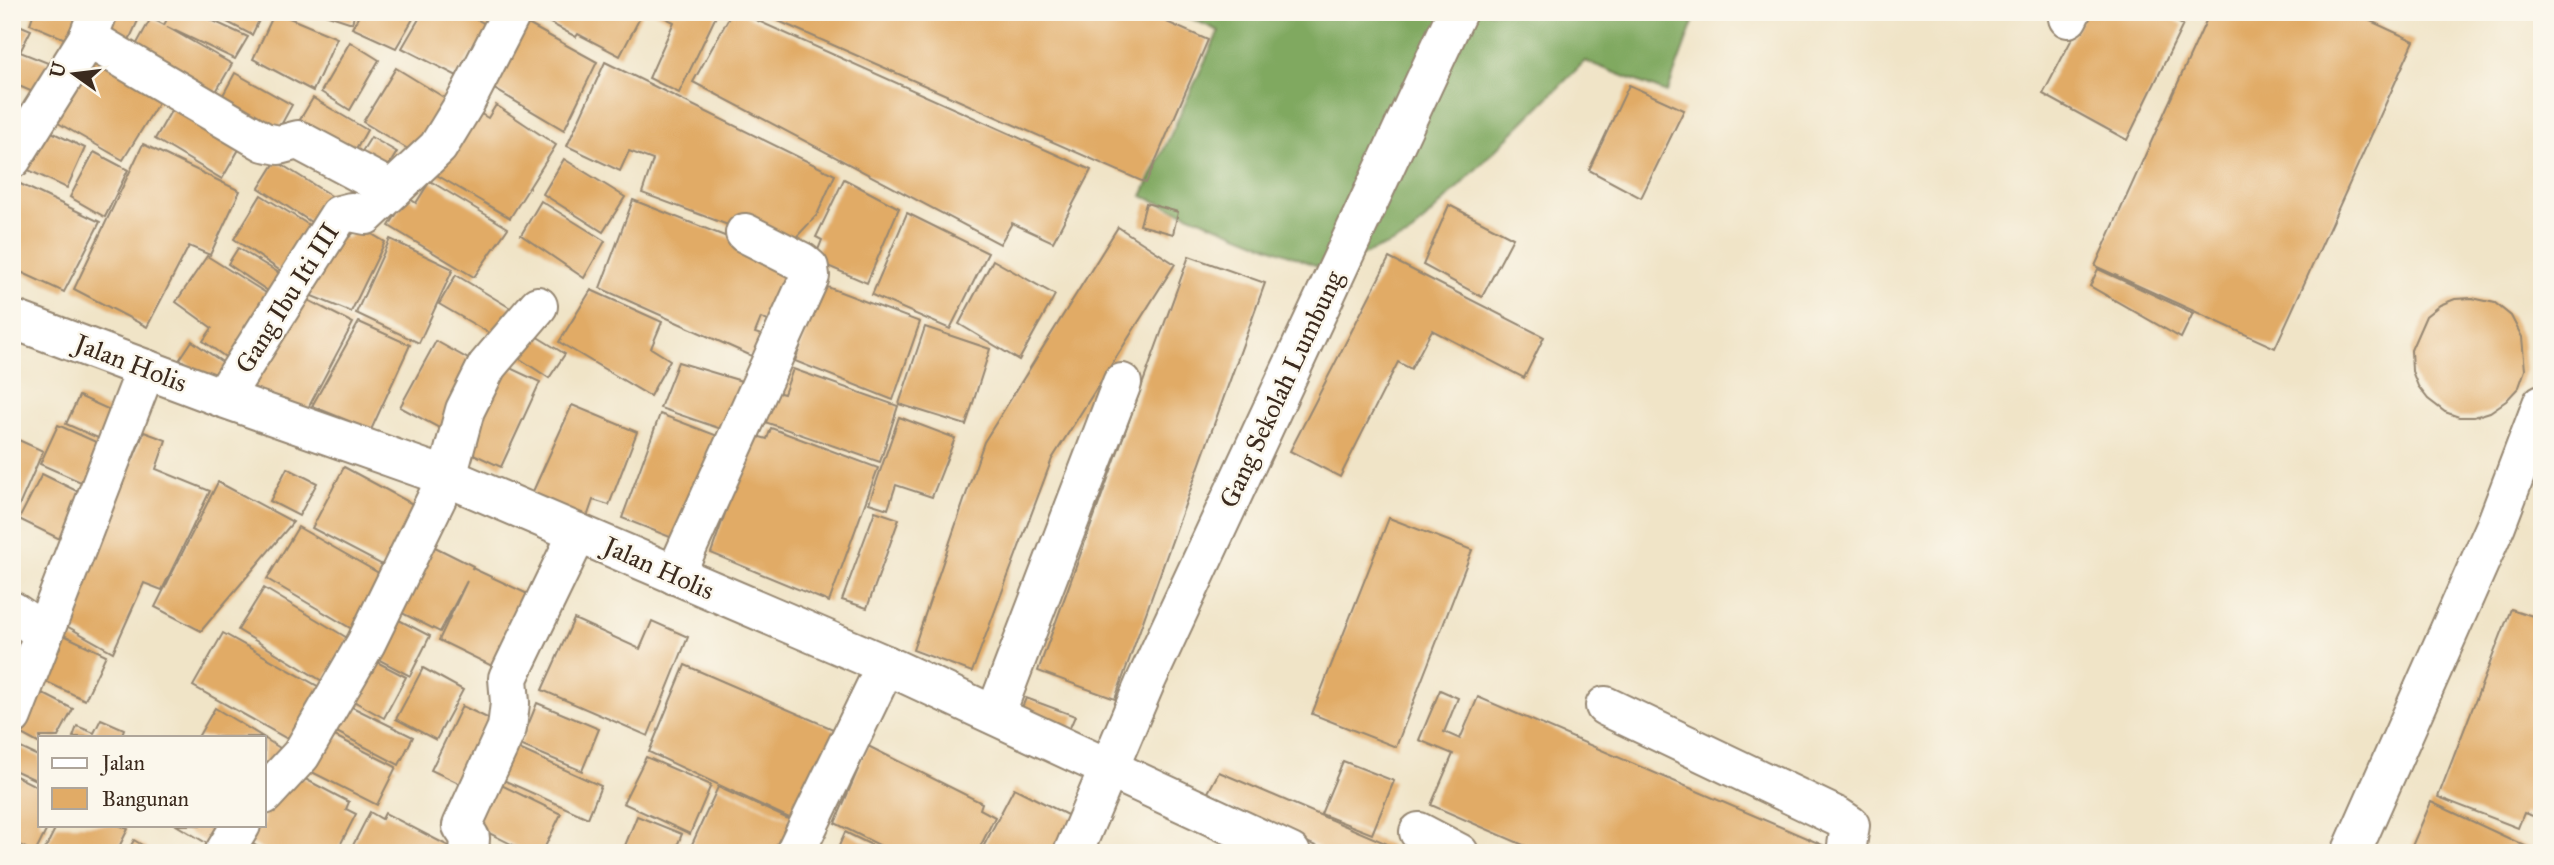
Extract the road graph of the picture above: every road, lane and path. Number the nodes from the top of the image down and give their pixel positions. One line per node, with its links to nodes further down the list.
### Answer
1 (512, 12): 5 (street)
2 (1457, 12): 22 (street, Gang Sekolah Lumbung)
3 (93, 25): 4 (street); 5 (street)
4 (12, 159)
5 (391, 190): 11 (street, Gang Ibu Iti III)
6 (745, 233): 15 (street)
7 (538, 306): 13 (street)
8 (12, 318): 9 (street, Jalan Holis)
9 (146, 369): 11 (street, Jalan Holis); 17 (street)
10 (1122, 383): 20 (street)
11 (223, 398): 13 (street, Jalan Holis)
12 (2542, 404): 33 (street)
13 (447, 477): 14 (street, Jalan Holis); 23 (street)
14 (578, 533): 15 (street, Jalan Holis); 26 (street)
15 (674, 575): 18 (street, Jalan Holis)
16 (12, 611): 17 (street)
17 (44, 633): 21 (street)
18 (886, 665): 20 (street, Jalan Holis); 28 (street)
19 (1605, 706): 32 (street)
20 (995, 715): 22 (street, Jalan Holis)
21 (12, 716)
22 (1110, 769): 29 (street, Gang Sekolah Lumbung); 30 (street, Jalan Holis)
23 (266, 793)
24 (240, 826): 27 (street)
25 (1419, 832): 31 (street)
26 (471, 852)
27 (224, 853)
28 (795, 853)
29 (1073, 853)
30 (1291, 853)
31 (1459, 853)
32 (1846, 853)
33 (2351, 853)

